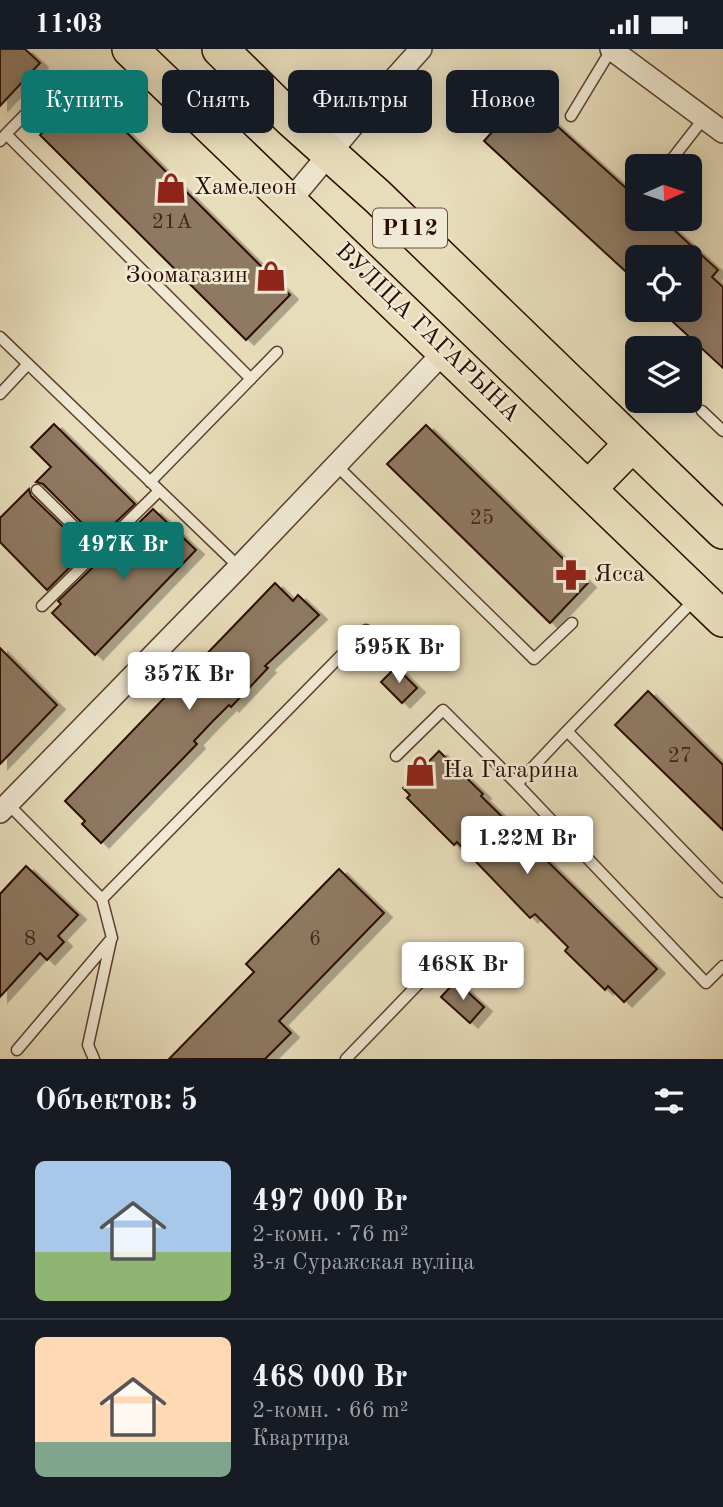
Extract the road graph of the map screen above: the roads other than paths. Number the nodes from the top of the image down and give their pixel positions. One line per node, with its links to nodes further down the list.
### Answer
1 (130, 49): 12 (main road, ВУЛІЦА ГАГАРЫНА / Р112)
2 (220, 49): 10 (main road, Р112)
3 (611, 49): 5 (lane); 6 (street)
4 (411, 53): 10 (street)
5 (571, 116)
6 (704, 118): 8 (street); 11 (lane)
7 (21, 119): 9 (lane)
8 (723, 132)
9 (3, 138): 17 (lane)
10 (330, 153): 12 (street); 21 (main road, Р112)
11 (677, 154)
12 (290, 201): 14 (main road, ВУЛІЦА ГАГАРЫНА / Р112)
13 (0, 338): 16 (lane)
14 (445, 351): 22 (street); 24 (main road, ВУЛІЦА ГАГАРЫНА / Р112)
15 (277, 352): 17 (lane)
16 (29, 364): 18 (lane); 23 (lane)
17 (251, 379): 23 (lane)
18 (0, 394)
19 (702, 411): 20 (lane)
20 (723, 431)
21 (632, 444): 24 (main road); 27 (main road, Р112)
22 (335, 464): 29 (street); 32 (lane)
23 (150, 482): 26 (lane)
24 (589, 489): 31 (main road, ВУЛІЦА ГАГАРЫНА / Р112)
25 (37, 490): 28 (lane)
26 (159, 491): 28 (lane); 29 (lane)
27 (723, 531)
28 (98, 550): 30 (lane)
29 (239, 567): 37 (street)
30 (42, 607)
31 (711, 607): 34 (lane)
32 (572, 623)
33 (366, 630): 39 (lane)
34 (567, 731): 36 (lane); 38 (lane)
35 (396, 756): 36 (lane)
36 (517, 784): 41 (lane)
37 (4, 808): 39 (lane)
38 (723, 893)
39 (102, 899): 40 (lane)
40 (112, 937): 43 (lane); 44 (lane)
41 (723, 965)
42 (428, 974): 45 (lane)
43 (17, 1050)
44 (94, 1059)
45 (346, 1059)

